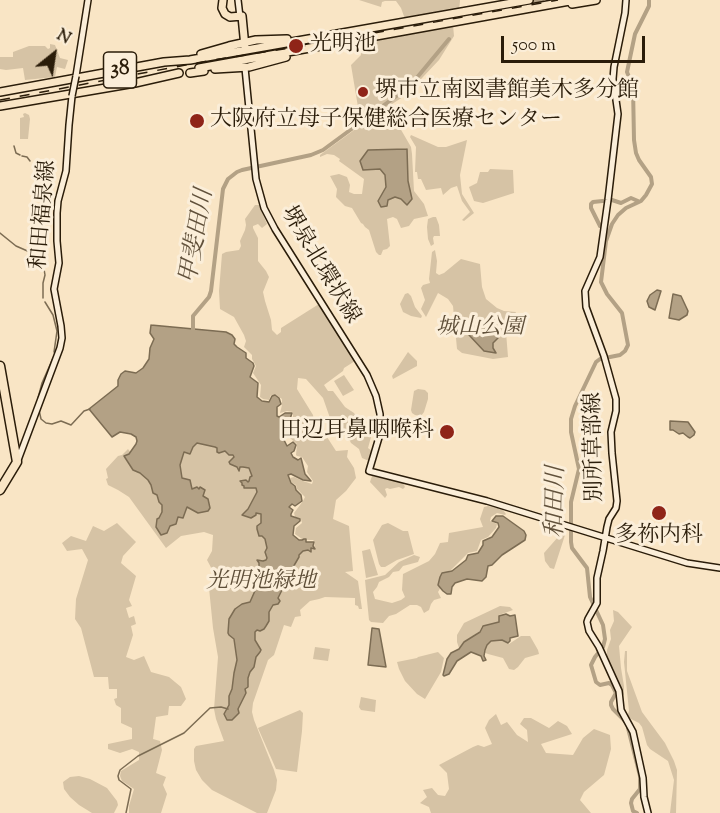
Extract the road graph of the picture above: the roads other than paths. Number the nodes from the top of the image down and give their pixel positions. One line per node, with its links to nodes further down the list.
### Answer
1 (88, 0): 23 (main road, 和田福泉線, bridge)
2 (223, 0): 10 (main road)
3 (239, 0): 10 (main road)
4 (509, 0): 9 (main road)
5 (529, 0): 9 (main road, 38)
6 (575, 0): 11 (main road)
7 (596, 0): 11 (main road)
8 (626, 0): 25 (main road, 別所草部線)
9 (452, 14): 12 (main road, 38)
10 (241, 16): 13 (main road)
11 (463, 21): 14 (main road)
12 (284, 41): 13 (main road); 15 (main road, 38)
13 (244, 46): 15 (main road)
14 (286, 54): 16 (main road); 17 (main road)
15 (164, 62): 20 (main road, 38)
16 (245, 65): 18 (main road); 25 (main road, 堺泉北環状線)
17 (199, 69)
18 (190, 73)
19 (175, 75): 21 (main road, 38)
20 (0, 92)
21 (0, 106)
22 (0, 366): 23 (highway)
23 (17, 462): 24 (highway)
24 (0, 490)
25 (605, 538): 26 (main road, 堺泉北環状線); 27 (main road, 別所草部線)
26 (720, 568)
27 (648, 813)

